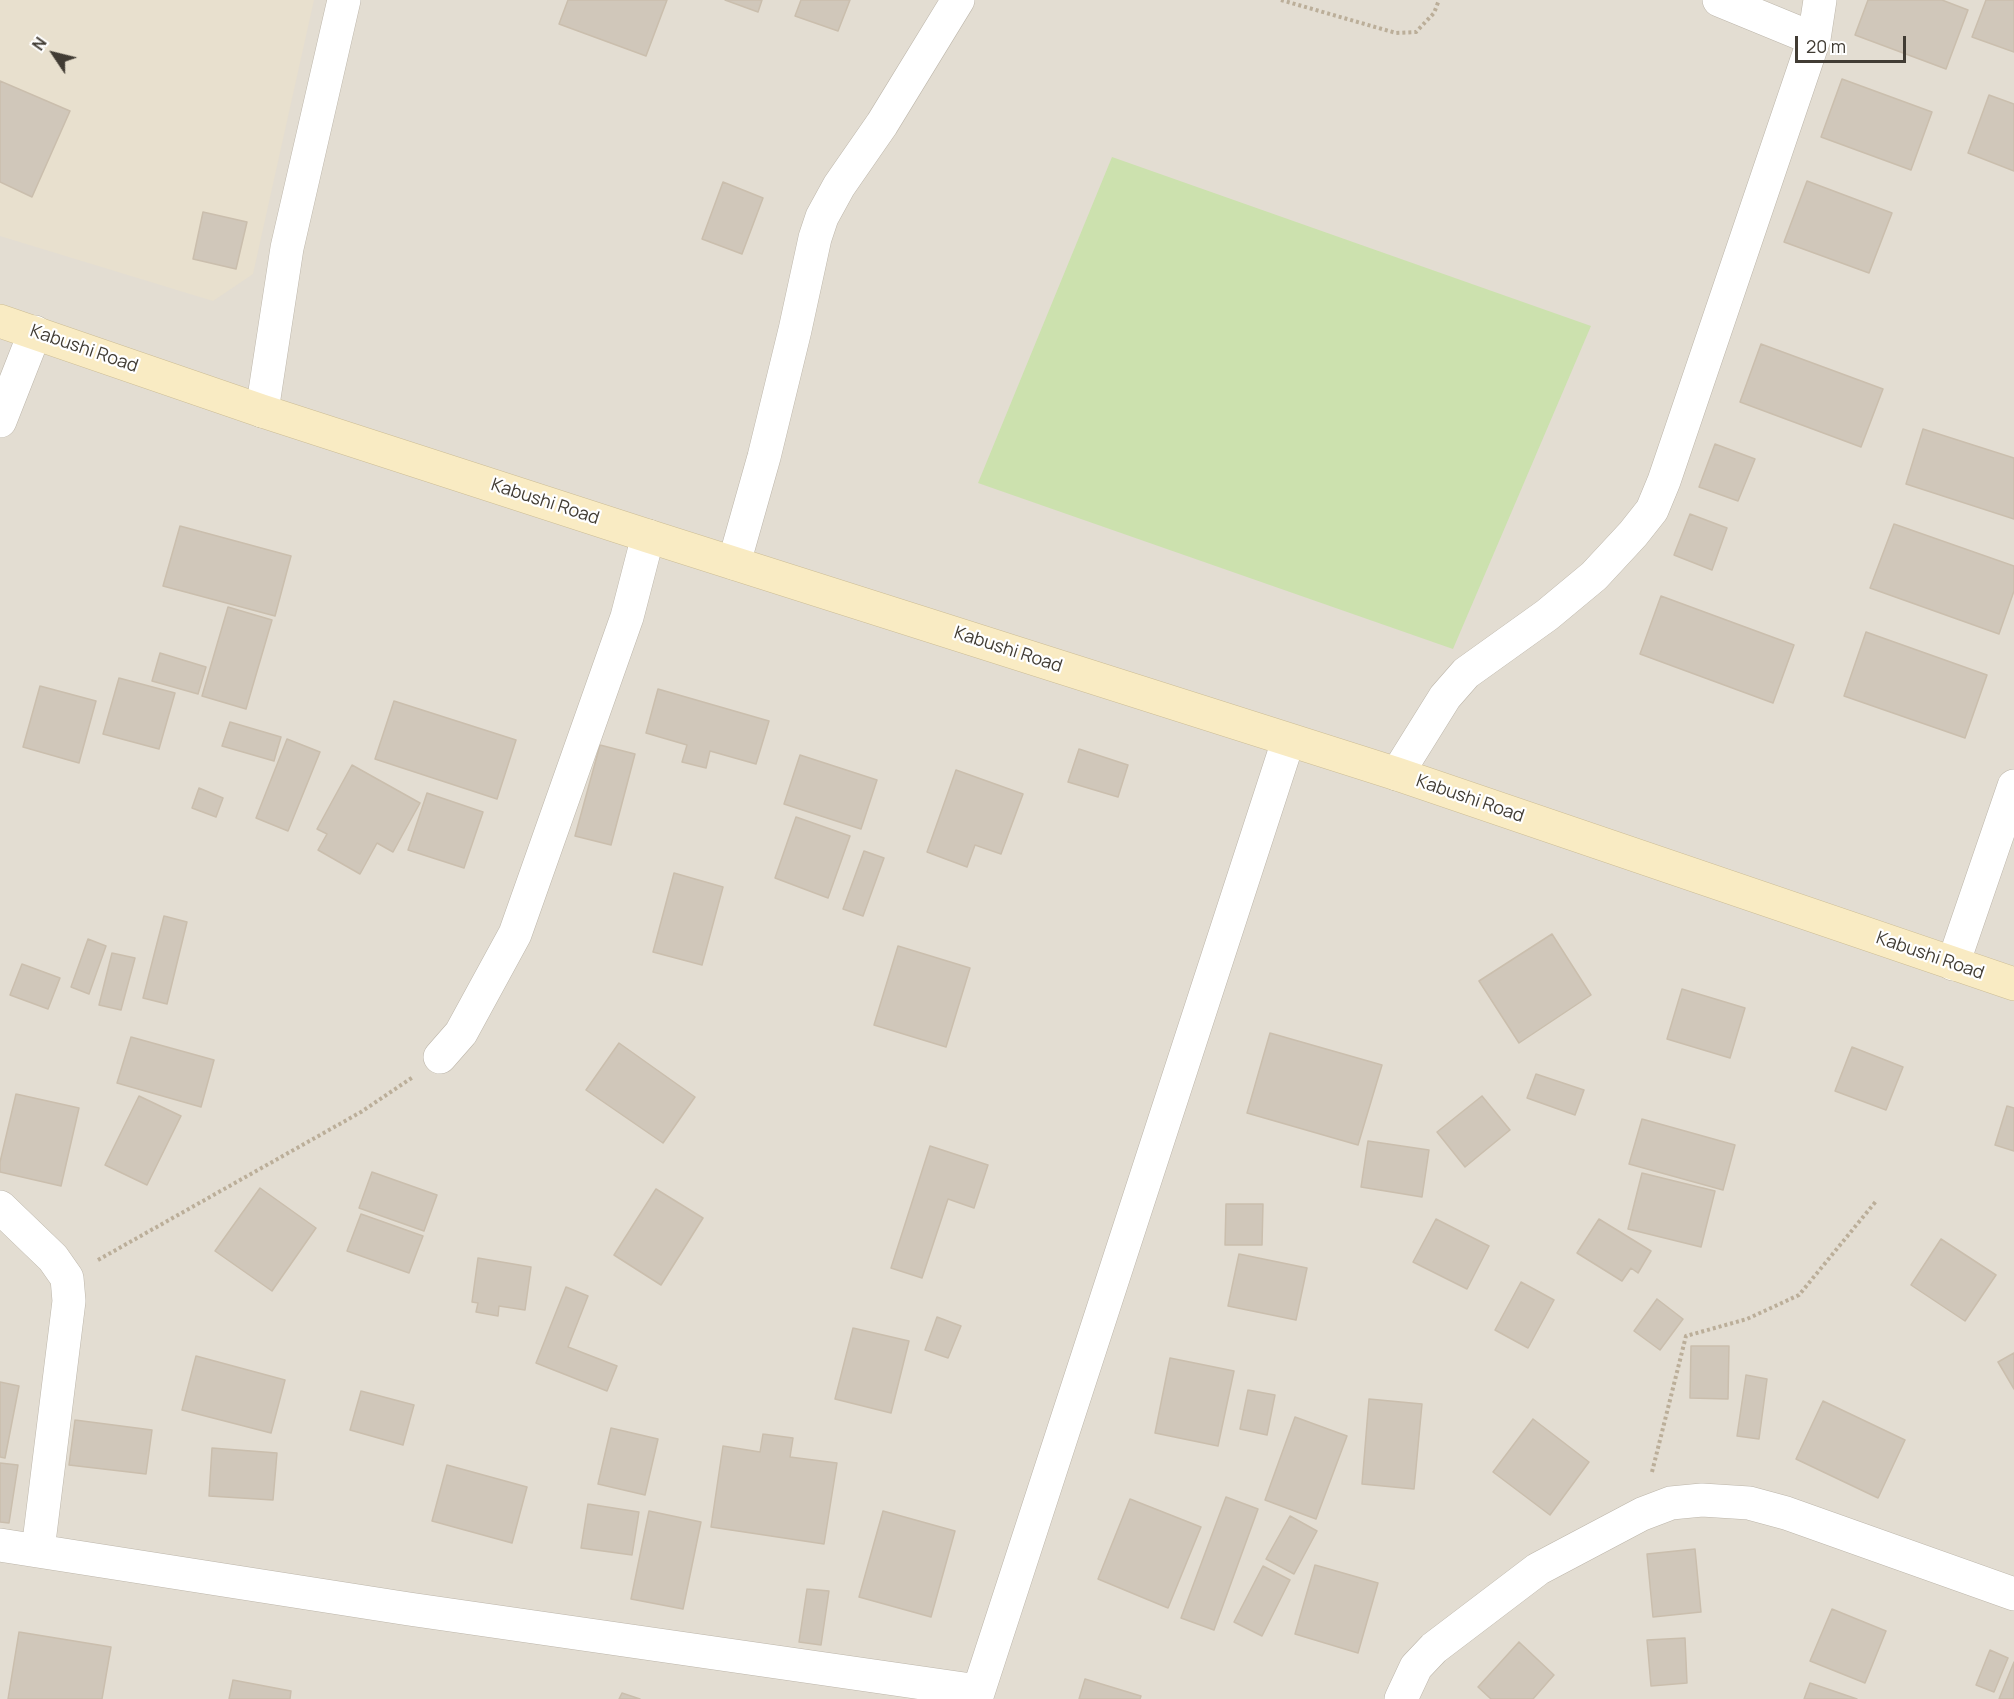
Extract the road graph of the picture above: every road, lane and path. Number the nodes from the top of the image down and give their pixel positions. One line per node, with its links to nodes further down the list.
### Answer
1 (344, 0): 10 (street)
2 (958, 0): 13 (street)
3 (1281, 0): 4 (path)
4 (1439, 0)
5 (1719, 0): 7 (street)
6 (1820, 0): 7 (street)
7 (1814, 39): 15 (street)
8 (0, 321): 9 (main road, Kabushi Road)
9 (35, 332): 10 (main road, Kabushi Road); 11 (street)
10 (262, 411): 12 (main road, Kabushi Road)
11 (0, 421)
12 (648, 536): 13 (main road, Kabushi Road); 19 (street)
13 (735, 563): 14 (main road, Kabushi Road)
14 (1288, 741): 15 (main road, Kabushi Road); 27 (street)
15 (1397, 774): 17 (main road, Kabushi Road)
16 (2012, 801): 17 (street)
17 (1953, 964): 18 (main road, Kabushi Road)
18 (2014, 984)
19 (440, 1057): 22 (path)
20 (1877, 1200): 23 (path)
21 (0, 1207): 22 (street)
22 (67, 1278): 25 (street)
23 (1642, 1514): 26 (street); 28 (street)
24 (0, 1545): 25 (street)
25 (38, 1550): 27 (street)
26 (2014, 1594)
27 (977, 1695)
28 (1401, 1699)

